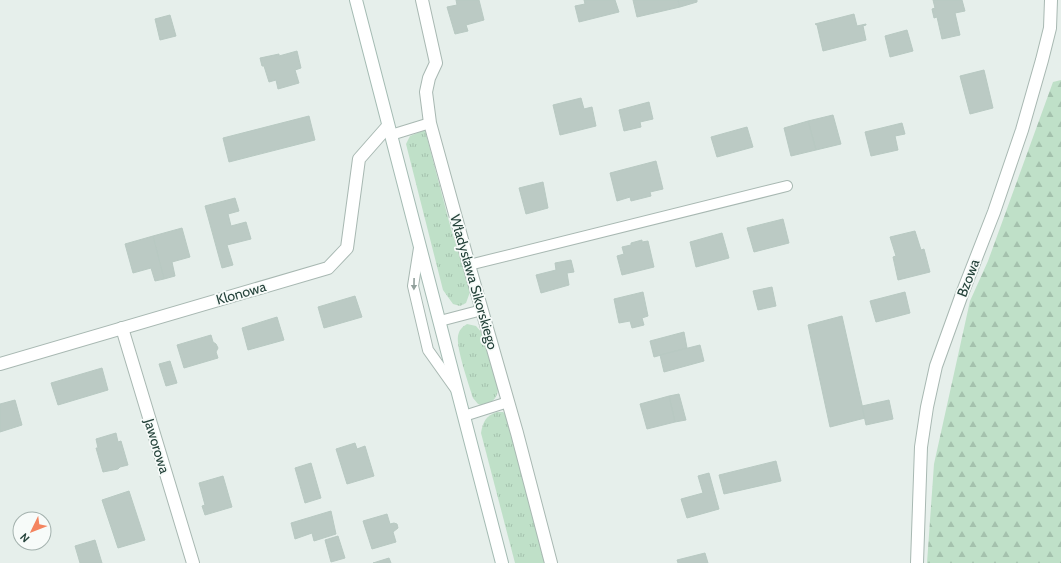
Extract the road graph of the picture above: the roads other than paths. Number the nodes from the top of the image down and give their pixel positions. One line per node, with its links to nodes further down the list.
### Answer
1 (356, 0): 5 (street)
2 (422, 0): 4 (street, Władysława Sikorskiego)
3 (1051, 0): 19 (street, Bzowa)
4 (430, 123): 5 (lane); 8 (street, Władysława Sikorskiego)
5 (390, 130): 7 (street); 11 (street, Klonowa)
6 (786, 186): 8 (lane)
7 (420, 246): 10 (street); 13 (lane, one-way to 13)
8 (469, 265): 9 (street, Władysława Sikorskiego)
9 (482, 310): 10 (lane); 14 (street, Władysława Sikorskiego)
10 (440, 322): 13 (street)
11 (122, 328): 12 (street, Klonowa); 16 (street, Jaworowa)
12 (0, 364)
13 (458, 392): 15 (street)
14 (508, 402): 15 (lane); 18 (street, Władysława Sikorskiego)
15 (464, 416): 17 (street)
16 (193, 563)
17 (502, 563)
18 (551, 563)
19 (918, 563)

